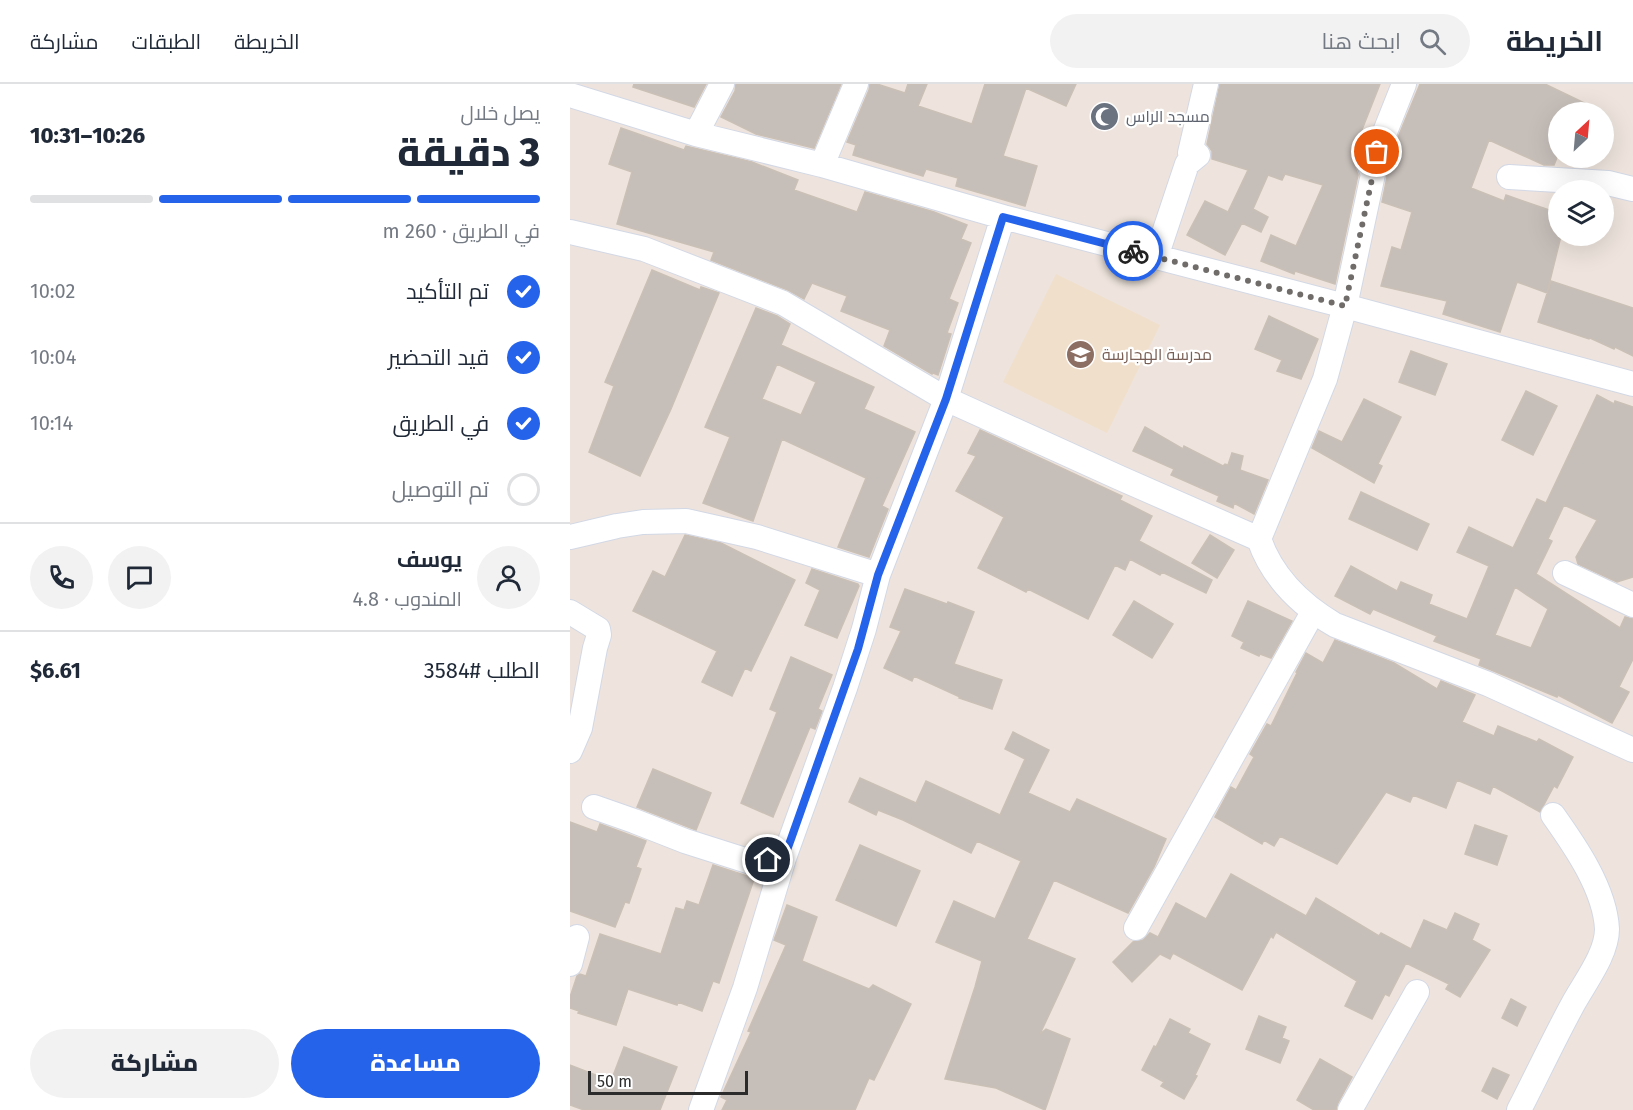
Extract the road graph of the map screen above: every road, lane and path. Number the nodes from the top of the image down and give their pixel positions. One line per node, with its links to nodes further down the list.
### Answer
1 (722, 84): 6 (street)
2 (856, 84): 7 (street)
3 (1206, 84): 12 (street)
4 (1404, 84): 13 (street)
5 (570, 95): 6 (street)
6 (696, 134): 7 (street)
7 (822, 165): 10 (street)
8 (1509, 177): 9 (street)
9 (1633, 189)
10 (1003, 217): 12 (street); 15 (street)
11 (570, 232): 15 (street)
12 (1156, 257): 13 (street)
13 (1345, 306): 14 (street); 17 (street)
14 (1633, 384)
15 (946, 399): 17 (street); 19 (street)
16 (570, 537): 19 (street)
17 (1259, 538): 22 (street)
18 (1565, 573): 20 (street)
19 (878, 575): 27 (street)
20 (1633, 605)
21 (570, 612): 24 (street)
22 (1313, 612): 23 (street); 28 (street)
23 (1633, 750)
24 (570, 751)
25 (594, 807): 27 (street)
26 (1553, 815): 34 (street)
27 (784, 858): 32 (street)
28 (1136, 928)
29 (577, 937): 30 (street)
30 (570, 964)
31 (1417, 992): 33 (street)
32 (701, 1110)
33 (1350, 1110)
34 (1519, 1110)

